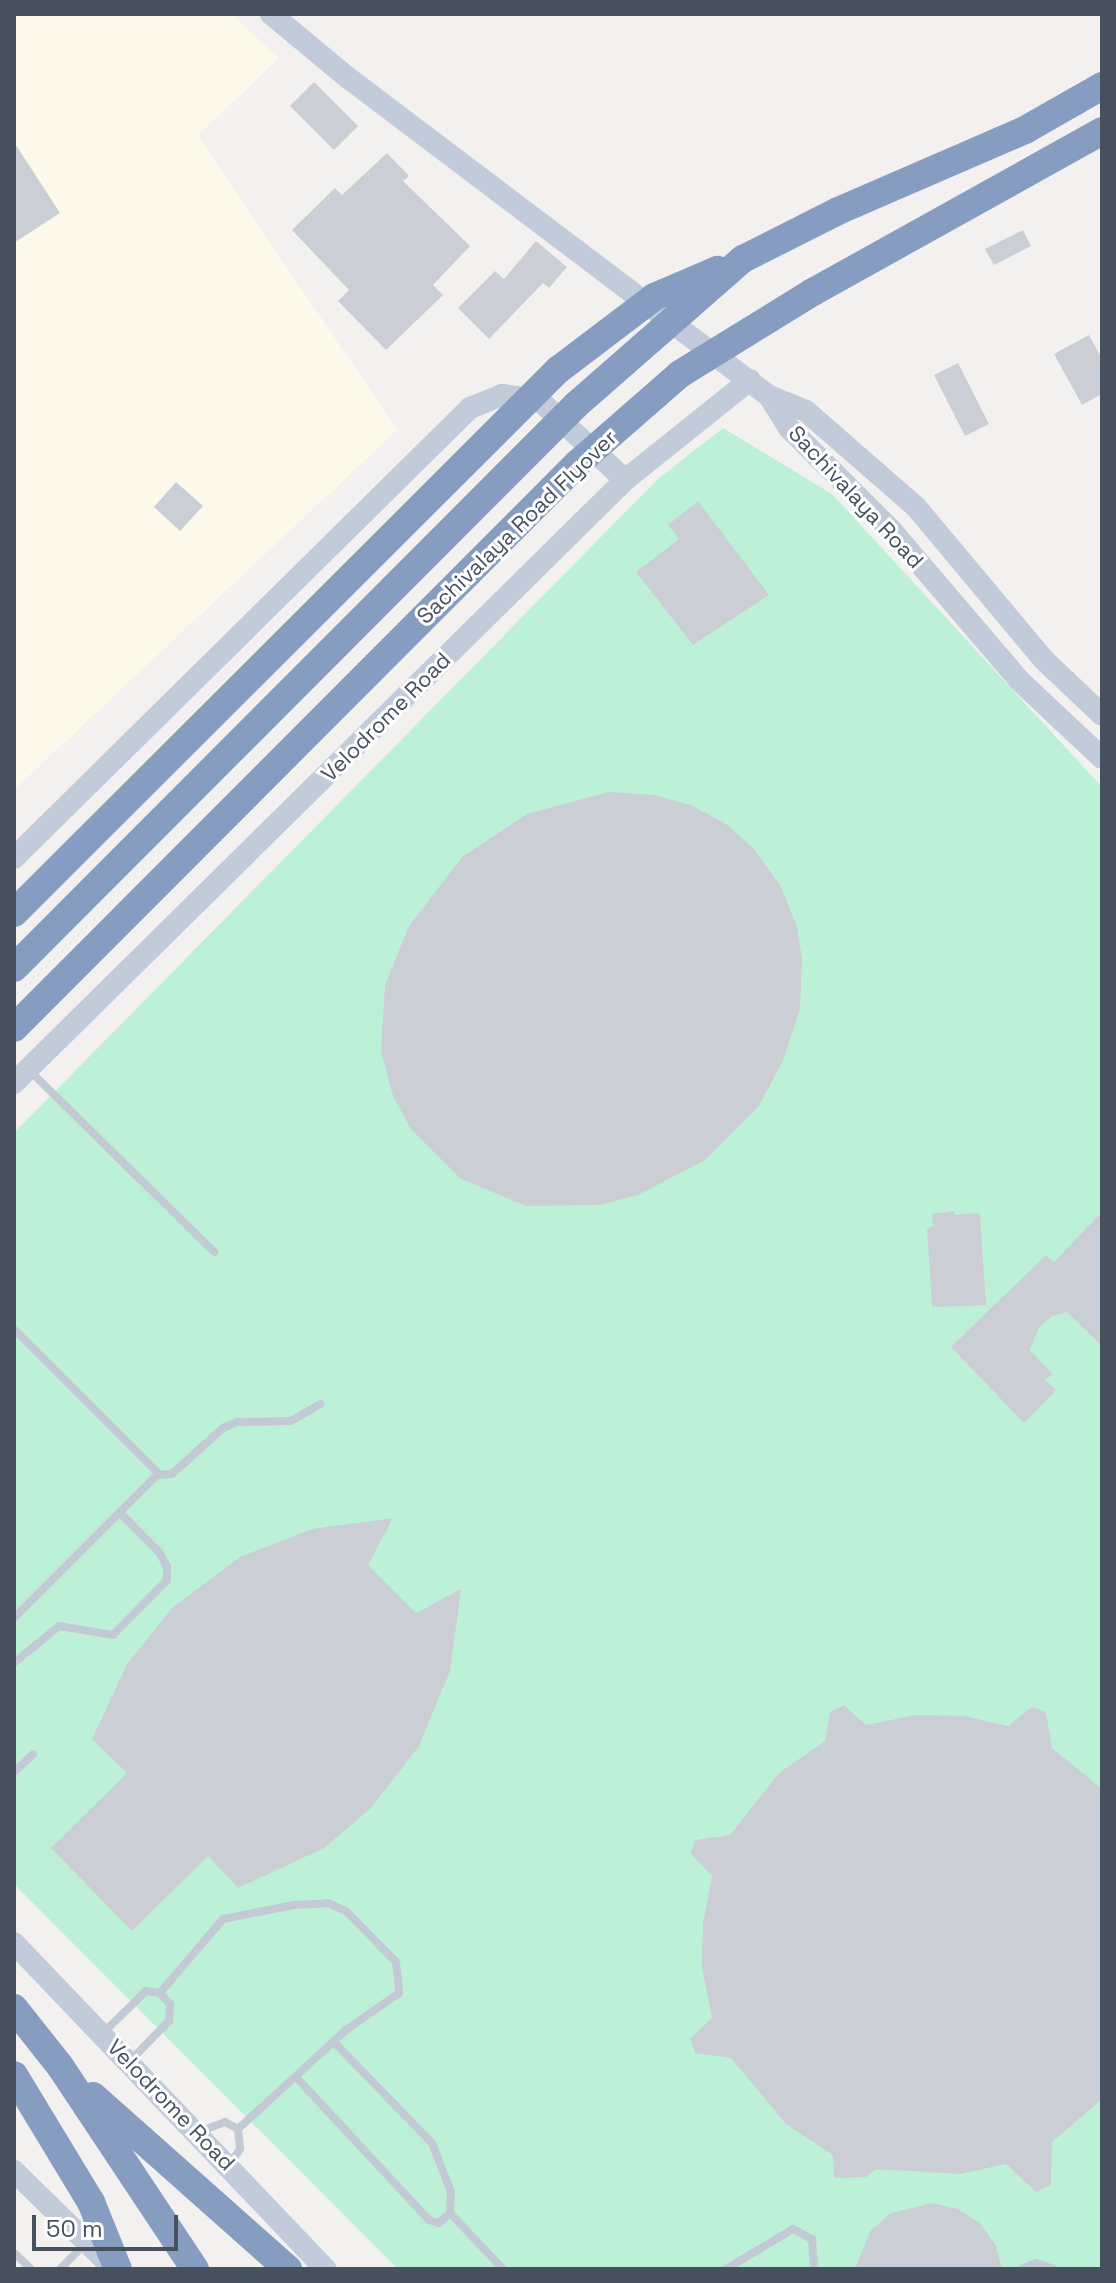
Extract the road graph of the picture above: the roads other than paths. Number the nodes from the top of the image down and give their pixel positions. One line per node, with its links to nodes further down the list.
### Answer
1 (271, 14): 5 (street)
2 (1102, 86): 4 (highway, Sachivalaya Road Flyover)
3 (1102, 131): 15 (highway, Sachivalaya Road Flyover)
4 (743, 259): 13 (highway); 14 (highway, Sachivalaya Road Flyover)
5 (750, 380): 6 (street); 7 (street, Velodrome Road)
6 (769, 396): 8 (street, Sachivalaya Road); 9 (street, Sachivalaya Road)
7 (625, 480): 12 (street); 16 (street, Velodrome Road)
8 (1069, 686): 9 (street); 10 (street, Sachivalaya Road)
9 (1047, 708): 11 (street, Sachivalaya Road)
10 (1102, 715)
11 (1102, 758)
12 (14, 858)
13 (14, 913)
14 (14, 968)
15 (14, 1028)
16 (21, 1076): 17 (lane)
17 (214, 1252)
18 (14, 1329): 20 (lane)
19 (320, 1404): 20 (lane)
20 (158, 1474): 21 (lane)
21 (120, 1513): 22 (lane); 23 (lane)
22 (14, 1618)
23 (14, 1663)
24 (33, 1754): 25 (lane)
25 (14, 1772)
26 (14, 1943): 29 (street, Velodrome Road)
27 (160, 1993): 29 (lane); 30 (lane); 31 (lane)
28 (14, 2008): 32 (highway)
29 (102, 2034): 31 (street, Velodrome Road)
30 (333, 2041): 34 (lane); 39 (lane)
31 (129, 2062): 36 (street, Velodrome Road)
32 (60, 2066): 45 (highway); 46 (highway)
33 (14, 2075): 44 (highway)
34 (296, 2077): 35 (lane); 39 (lane)
35 (238, 2129): 36 (lane); 37 (lane)
36 (197, 2132): 37 (street, Velodrome Road)
37 (229, 2166): 47 (street, Velodrome Road)
38 (14, 2171): 40 (street)
39 (450, 2213): 48 (lane)
40 (87, 2242): 43 (lane); 44 (street)
41 (14, 2253): 42 (lane)
42 (31, 2269)
43 (60, 2269)
44 (116, 2269)
45 (195, 2269)
46 (288, 2269)
47 (326, 2269)
48 (503, 2269)
49 (726, 2269): 50 (lane)
50 (814, 2269)
51 (1022, 2269): 52 (lane)
52 (1053, 2269)

